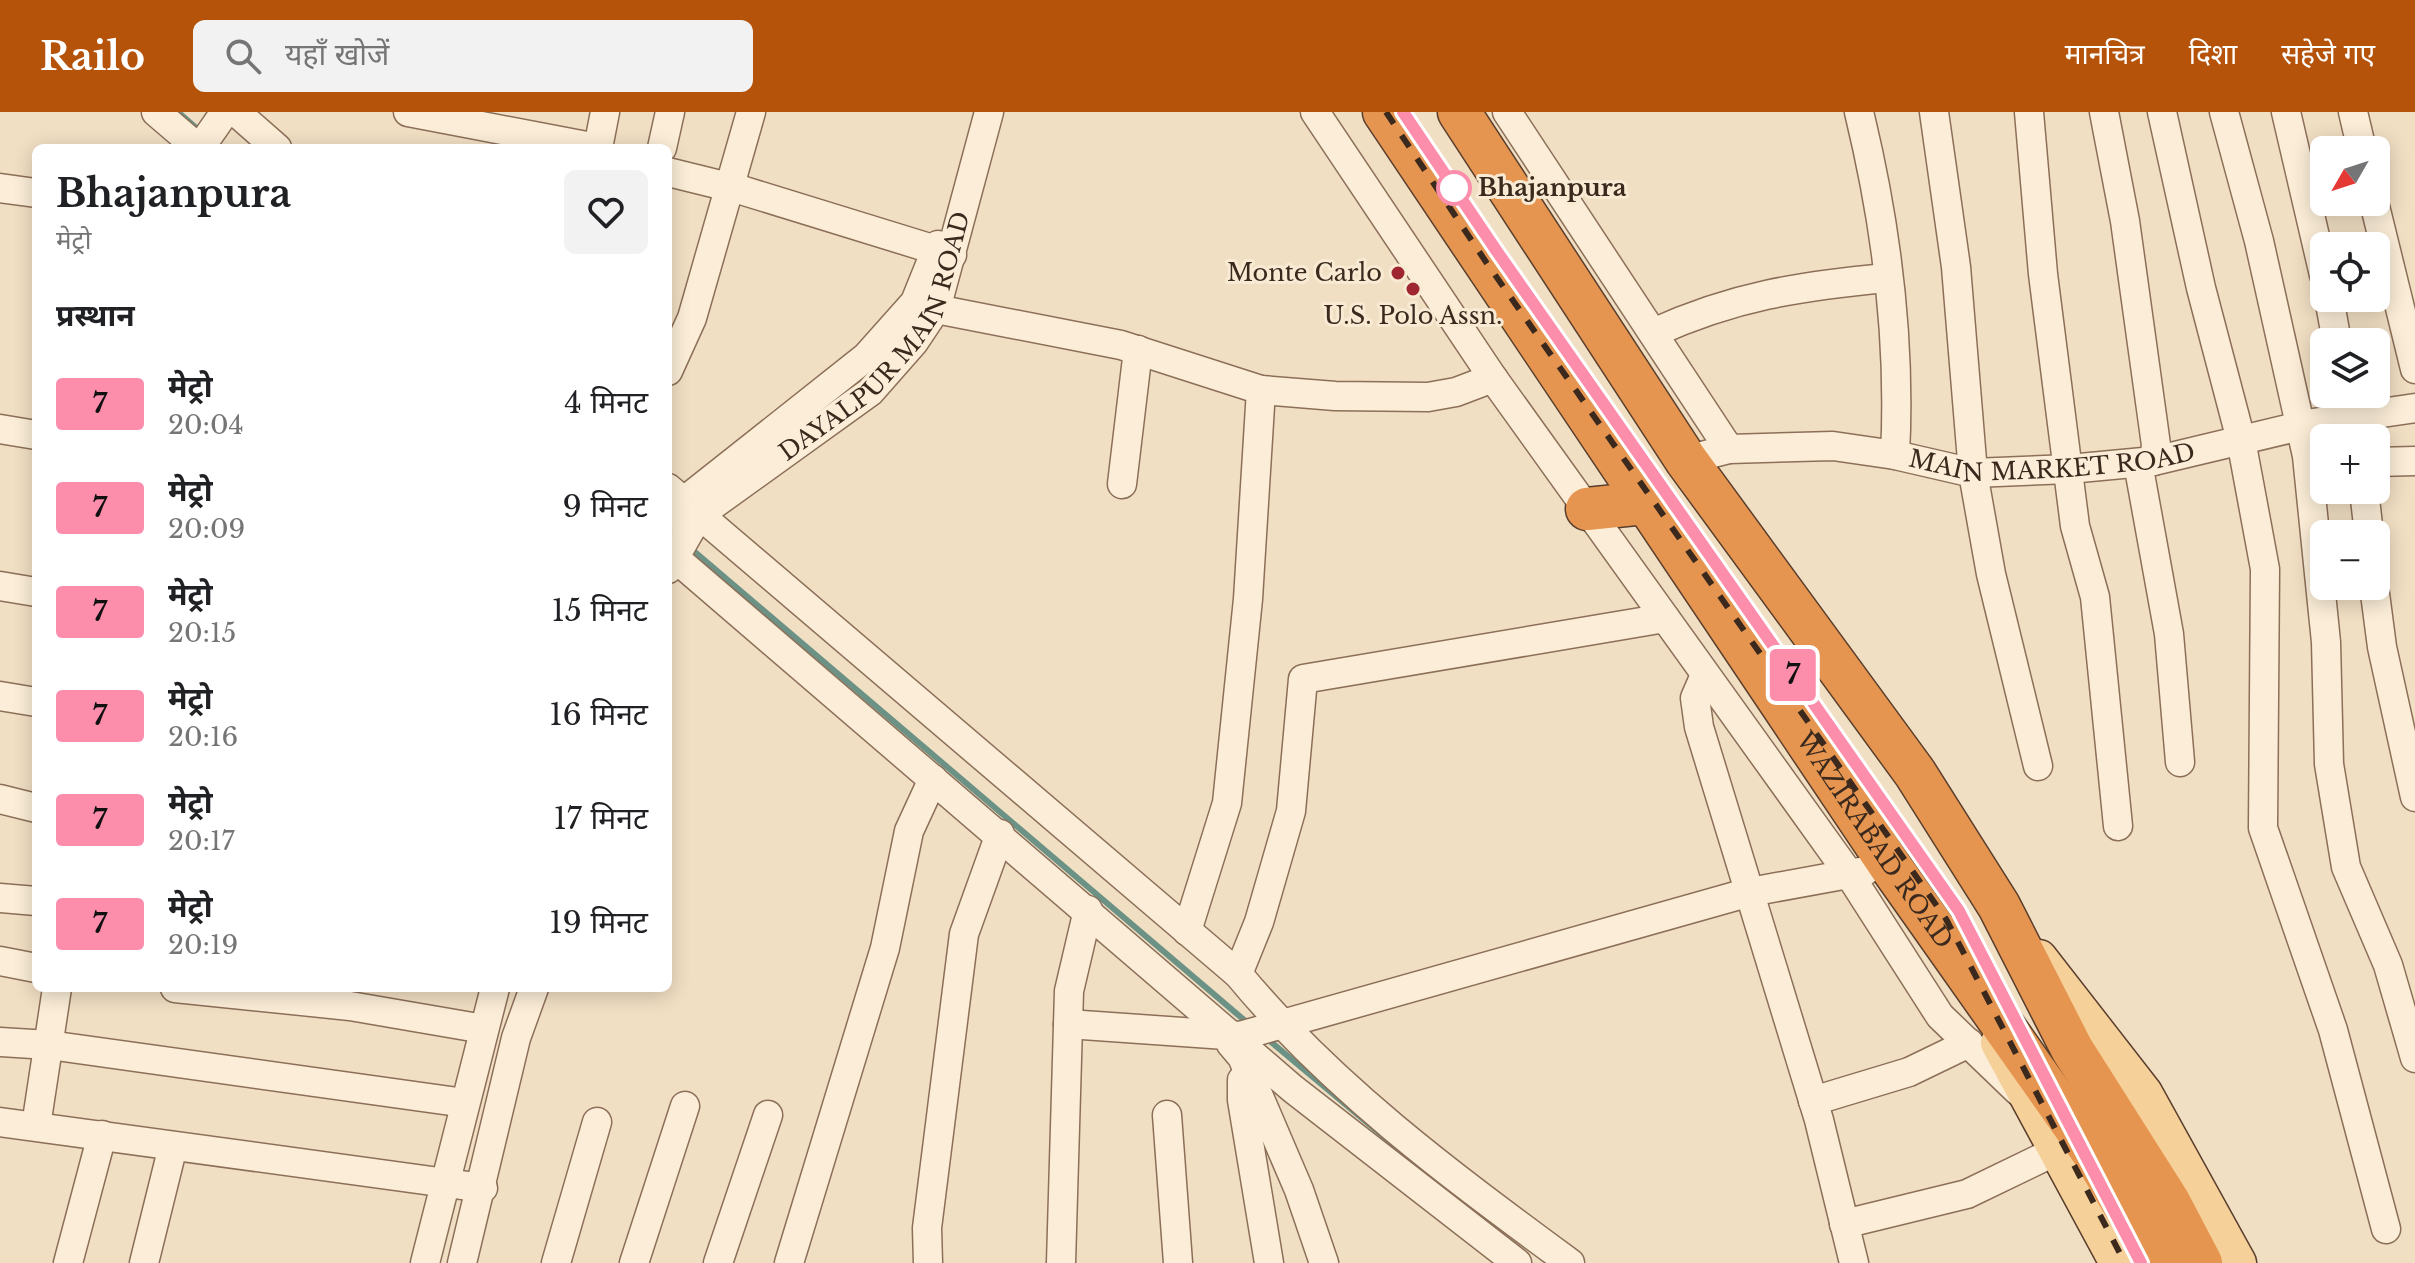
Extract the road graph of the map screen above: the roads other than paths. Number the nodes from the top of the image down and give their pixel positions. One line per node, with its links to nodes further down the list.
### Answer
1 (156, 112): 21 (street)
2 (408, 112): 20 (street)
3 (605, 112): 25 (street)
4 (670, 112): 26 (street)
5 (751, 112): 29 (street)
6 (972, 112): 33 (street, DAYALPUR MAIN ROAD)
7 (989, 112): 33 (street, DAYALPUR MAIN ROAD)
8 (1315, 112): 40 (street)
9 (1384, 112): 57 (highway, WAZIRABAD ROAD)
10 (1459, 112): 50 (highway, WAZIRABAD ROAD)
11 (1507, 112): 36 (street)
12 (1859, 112): 34 (street)
13 (1934, 112): 55 (street)
14 (2029, 112): 54 (street)
15 (2104, 112): 52 (street)
16 (2162, 112): 47 (street)
17 (2224, 112): 44 (street)
18 (2286, 112): 32 (street)
19 (2353, 112): 22 (street)
20 (463, 117): 24 (street)
21 (214, 130): 23 (street)
22 (2359, 136)
23 (263, 144)
24 (577, 144)
25 (595, 144)
26 (663, 144)
27 (672, 173): 29 (street)
28 (0, 188): 30 (street)
29 (732, 188): 33 (street); 38 (street)
30 (32, 192)
31 (2377, 216): 39 (street)
32 (2314, 232)
33 (945, 253): 35 (street, DAYALPUR MAIN ROAD); 59 (street, DAYALPUR MAIN ROAD)
34 (1887, 278): 36 (street); 49 (street)
35 (936, 309): 37 (street); 59 (street, DAYALPUR MAIN ROAD)
36 (1653, 333): 48 (street)
37 (1138, 350): 41 (street); 56 (street)
38 (672, 362)
39 (2415, 369)
40 (1493, 378): 41 (street); 58 (street)
41 (1261, 390): 82 (street)
42 (2415, 408): 43 (street, MAIN MARKET ROAD)
43 (2352, 416): 44 (street, MAIN MARKET ROAD)
44 (2300, 427): 47 (street, MAIN MARKET ROAD); 97 (street)
45 (0, 429): 46 (street)
46 (32, 434)
47 (2241, 440): 52 (street, MAIN MARKET ROAD); 113 (street)
48 (1729, 449): 49 (street, MAIN MARKET ROAD); 50 (street, MAIN MARKET ROAD)
49 (1895, 455): 55 (street, MAIN MARKET ROAD)
50 (1686, 460): 80 (highway, WAZIRABAD ROAD)
51 (2415, 461): 53 (street)
52 (2146, 462): 54 (street, MAIN MARKET ROAD); 67 (street)
53 (2390, 462)
54 (2069, 469): 55 (street, MAIN MARKET ROAD); 73 (street)
55 (1973, 473): 68 (street)
56 (1122, 484)
57 (1645, 503): 58 (highway); 75 (highway, WAZIRABAD ROAD)
58 (1587, 509): 63 (street)
59 (678, 527): 69 (street); 82 (street)
60 (0, 586): 61 (street)
61 (32, 591)
62 (2376, 600): 70 (street)
63 (1665, 618): 64 (street); 86 (street)
64 (1705, 675): 76 (street); 77 (street)
65 (0, 696): 66 (street)
66 (32, 701)
67 (2180, 762)
68 (2038, 766)
69 (933, 779): 74 (street); 121 (street)
70 (2415, 797)
71 (0, 799): 72 (street)
72 (32, 807)
73 (2118, 826)
74 (1000, 834): 81 (street); 122 (street)
75 (1891, 867): 76 (street); 85 (highway, WAZIRABAD ROAD)
76 (1849, 874): 77 (street); 95 (street)
77 (1750, 892): 93 (street); 99 (street)
78 (0, 898): 79 (street)
79 (32, 901)
80 (1999, 906): 108 (highway, WAZIRABAD ROAD); 133 (main road, WAZIRABAD ROAD)
81 (1088, 910): 91 (street); 93 (street)
82 (1187, 931): 86 (street)
83 (0, 961): 84 (street)
84 (32, 967)
85 (1964, 971): 98 (main road, WAZIRABAD ROAD); 108 (highway, WAZIRABAD ROAD)
86 (1238, 974): 93 (street)
87 (56, 992): 96 (street)
88 (214, 992): 92 (street)
89 (494, 992): 92 (street)
90 (533, 992): 111 (street)
91 (1068, 1024): 93 (street); 123 (street)
92 (484, 1029): 100 (street)
93 (1247, 1037): 125 (street); 126 (street); 127 (street); 128 (street)
94 (0, 1042): 96 (street)
95 (1969, 1043): 98 (street); 99 (street)
96 (49, 1045): 100 (street); 106 (street)
97 (2415, 1058)
98 (2027, 1100): 108 (main road, WAZIRABAD ROAD)
99 (1813, 1101): 112 (street)
100 (465, 1103): 110 (street)
101 (685, 1106): 119 (street)
102 (768, 1115): 120 (street)
103 (1167, 1115): 124 (street)
104 (0, 1122): 106 (street)
105 (597, 1122): 118 (street)
106 (36, 1126): 107 (street)
107 (102, 1135): 109 (street); 114 (street)
108 (2091, 1145): 112 (street); 130 (main road, WAZIRABAD ROAD); 131 (highway, WAZIRABAD ROAD); 132 (highway, WAZIRABAD ROAD)
109 (173, 1146): 110 (street); 115 (street)
110 (445, 1181): 111 (street); 116 (street)
111 (483, 1188): 117 (street)
112 (1844, 1224): 129 (street)
113 (2386, 1229)
114 (68, 1263)
115 (144, 1263)
116 (425, 1263)
117 (462, 1263)
118 (556, 1263)
119 (634, 1263)
120 (718, 1263)
121 (789, 1263)
122 (928, 1263)
123 (1061, 1263)
124 (1178, 1263)
125 (1269, 1263)
126 (1324, 1263)
127 (1517, 1263)
128 (1570, 1263)
129 (1854, 1263)
130 (2118, 1263)
131 (2158, 1263)
132 (2201, 1263)
133 (2238, 1263)

